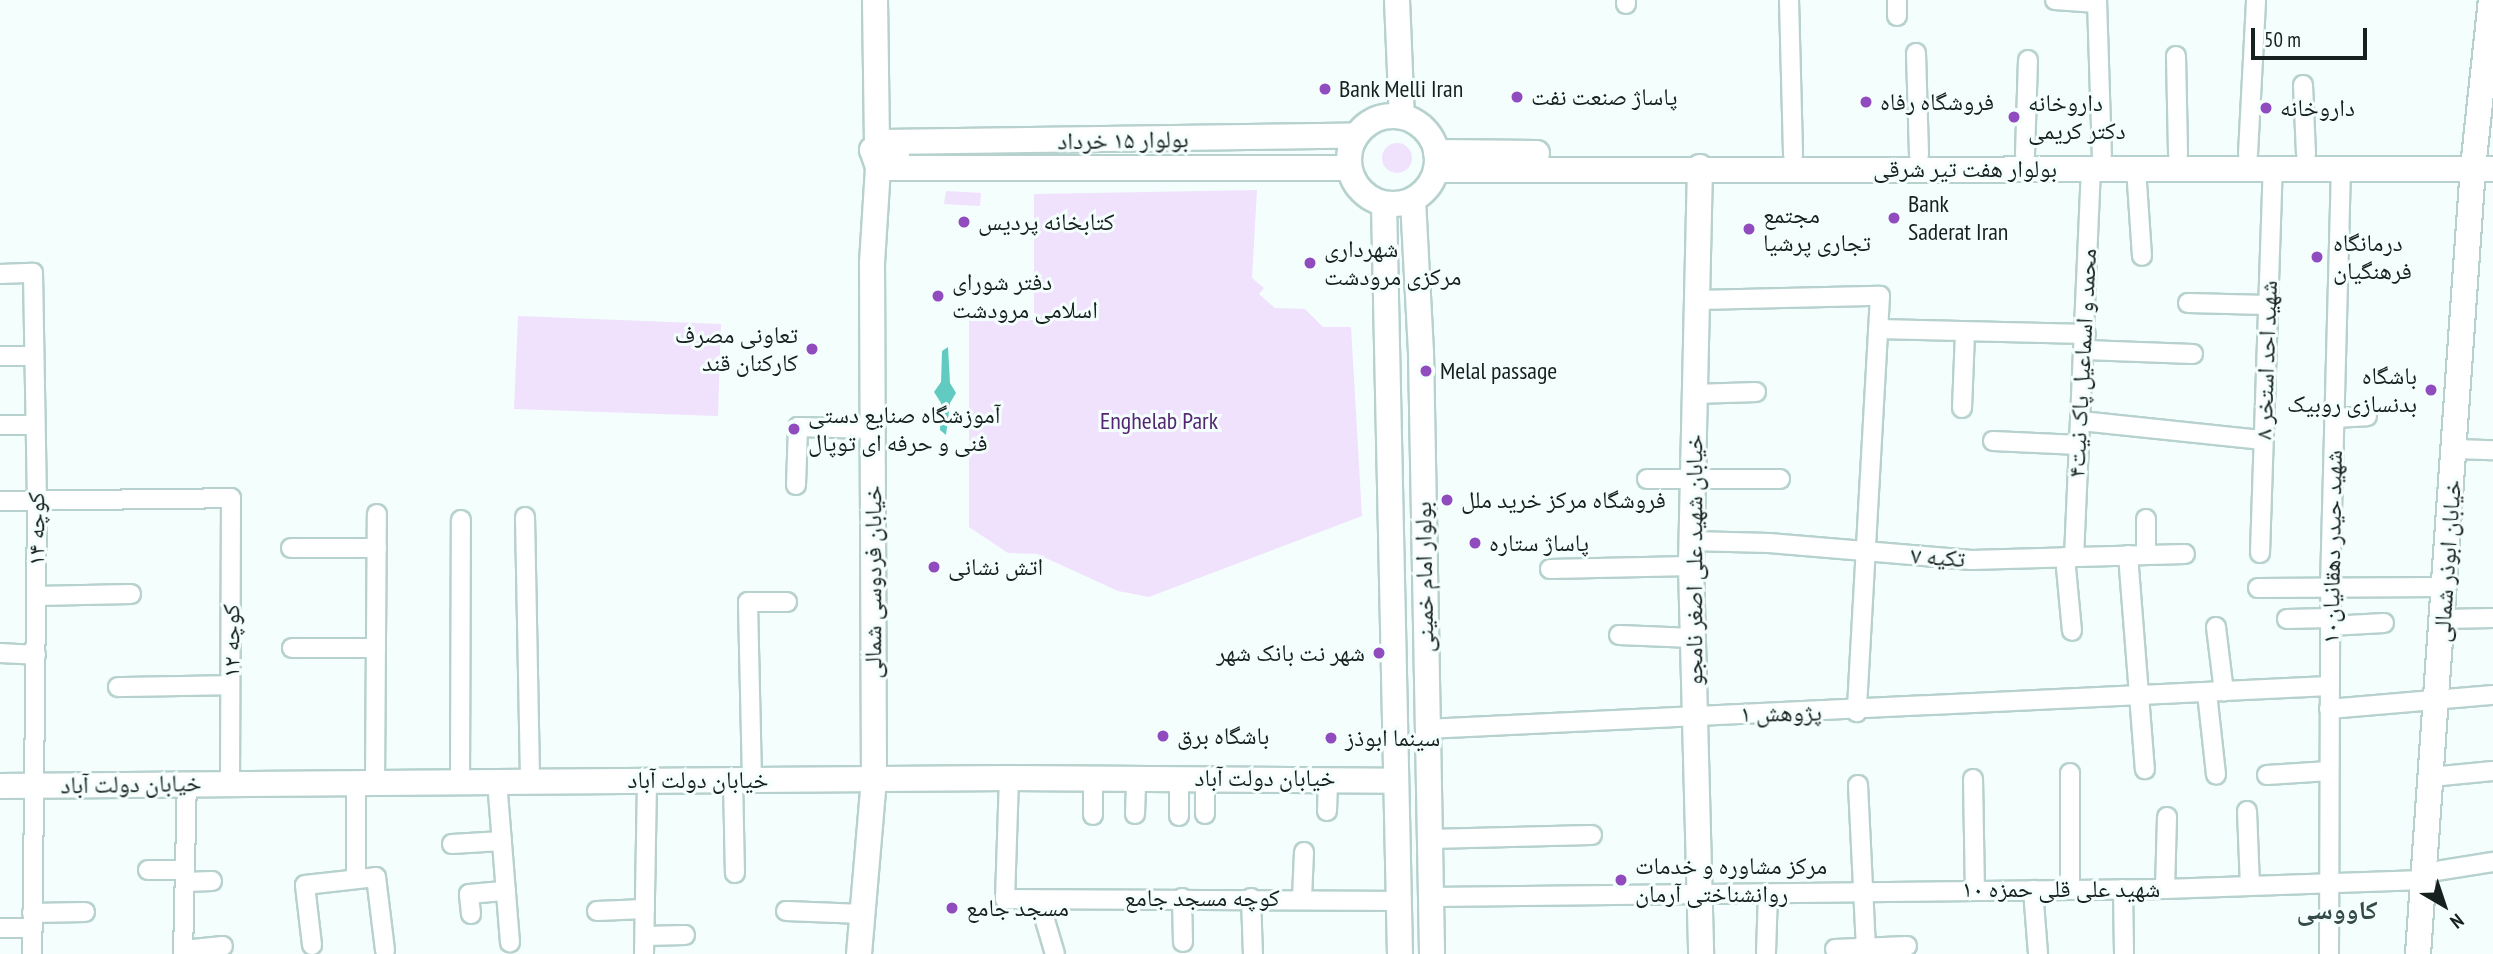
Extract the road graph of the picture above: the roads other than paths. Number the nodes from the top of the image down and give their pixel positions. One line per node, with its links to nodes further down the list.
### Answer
1 (875, 0): 21 (main road, خیابان فردوسی شمالی)
2 (1382, 0): 13 (main road)
3 (1397, 0): 13 (main road)
4 (1789, 0): 18 (street)
5 (2055, 0): 8 (street)
6 (2256, 0): 16 (street)
7 (2491, 0): 22 (main road, خیابان ابوذر شمالی)
8 (2097, 2): 25 (street, محمد و اسماعیل پاک نیت۴)
9 (1916, 53): 19 (street)
10 (2176, 56): 15 (street)
11 (2028, 60): 20 (street)
12 (2303, 85): 17 (street)
13 (1393, 117): 14 (main road); 23 (main road)
14 (1356, 135): 21 (main road, بولوار ۱۵ خرداد); 29 (main road)
15 (2178, 154): 16 (main road, بولوار هفت تیر شرقی); 25 (main road, بولوار هفت تیر شرقی)
16 (2248, 154): 17 (main road, بولوار هفت تیر شرقی)
17 (2306, 154): 22 (main road, بولوار هفت تیر شرقی)
18 (1793, 155): 19 (main road, بولوار هفت تیر شرقی); 23 (main road, بولوار هفت تیر شرقی)
19 (1919, 155): 24 (main road, بولوار هفت تیر شرقی)
20 (2025, 155): 24 (main road, بولوار هفت تیر شرقی); 25 (main road, بولوار هفت تیر شرقی)
21 (883, 156): 29 (main road, بولوار ۱۵ خرداد); 52 (main road, خیابان فردوسی شمالی)
22 (2484, 160): 30 (main road, بولوار هفت تیر شرقی); 56 (main road, خیابان ابوذر شمالی)
23 (1436, 161): 26 (main road, بولوار هفت تیر شرقی); 31 (main road)
24 (1993, 162): 25 (main road, بولوار هفت تیر شرقی); 26 (main road, بولوار هفت تیر شرقی)
25 (2096, 162): 27 (main road, بولوار هفت تیر شرقی); 40 (street, محمد و اسماعیل پاک نیت۴)
26 (1700, 167): 35 (main road, خیابان شهید علی اصغر نامجو)
27 (2136, 167): 28 (main road, بولوار هفت تیر شرقی); 33 (street)
28 (2273, 167): 30 (main road, بولوار هفت تیر شرقی); 37 (street, شهید احد استخر ۸)
29 (1349, 168): 32 (main road)
30 (2341, 168): 48 (street, شهید حیدر دهقانیان۱۰)
31 (1413, 200): 32 (main road); 106 (main road, بولوار امام خمینی)
32 (1384, 204): 127 (main road, بولوار امام خمینی)
33 (2142, 256)
34 (0, 274): 43 (street, کوچه ۱۴)
35 (1698, 300): 38 (street); 45 (main road, خیابان شهید علی اصغر نامجو)
36 (2188, 303): 37 (street)
37 (2267, 305): 53 (street, شهید احد استخر ۸)
38 (1878, 329): 39 (street); 70 (street)
39 (1965, 332): 40 (street); 46 (street)
40 (2085, 342): 41 (street); 49 (street, محمد و اسماعیل پاک نیت۴)
41 (2193, 354)
42 (0, 356): 43 (street)
43 (32, 356): 51 (street, کوچه ۱۴)
44 (1756, 392): 45 (street)
45 (1695, 394): 60 (main road, خیابان شهید علی اصغر نامجو)
46 (1962, 408)
47 (2367, 416): 48 (street)
48 (2334, 418): 77 (street, شهید حیدر دهقانیان۱۰)
49 (2081, 421): 53 (street); 55 (street, محمد و اسماعیل پاک نیت۴)
50 (0, 425): 51 (street)
51 (32, 425): 63 (street, کوچه ۱۴)
52 (873, 429): 61 (street); 123 (main road, خیابان فردوسی شمالی)
53 (2263, 440): 71 (street, شهید احد استخر ۸)
54 (1993, 441): 55 (street)
55 (2079, 445): 75 (street, محمد و اسماعیل پاک نیت۴)
56 (2455, 449): 57 (street); 78 (main road, خیابان ابوذر شمالی)
57 (2493, 450)
58 (1647, 479): 60 (street)
59 (1780, 479): 60 (street)
60 (1693, 480): 72 (main road, خیابان شهید علی اصغر نامجو)
61 (796, 485)
62 (0, 501): 63 (street)
63 (37, 502): 81 (street, کوچه ۱۴); 96 (street, کوچه ۱۲)
64 (377, 514): 69 (street)
65 (526, 517): 126 (street)
66 (2146, 519): 74 (street)
67 (461, 520): 124 (street)
68 (291, 548): 69 (street)
69 (377, 548): 93 (street)
70 (1865, 551): 72 (street, تکیه ۷); 75 (street, تکیه ۷); 104 (street)
71 (2260, 553)
72 (1691, 554): 76 (street, تکیه ۷); 91 (main road, خیابان شهید علی اصغر نامجو)
73 (2185, 554): 74 (street, تکیه ۷)
74 (2137, 555): 75 (street, تکیه ۷); 101 (street)
75 (2070, 557): 89 (street, محمد و اسماعیل پاک نیت۴)
76 (1550, 569)
77 (2330, 587): 78 (street); 79 (street); 86 (street, شهید حیدر دهقانیان۱۰)
78 (2446, 587): 85 (main road, خیابان ابوذر شمالی)
79 (2258, 588)
80 (131, 594): 81 (street)
81 (36, 596): 95 (street, کوچه ۱۴)
82 (787, 602): 122 (street)
83 (2493, 618): 85 (street)
84 (2287, 619): 86 (street)
85 (2443, 619): 102 (main road, خیابان ابوذر شمالی)
86 (2330, 622): 87 (street); 97 (street, شهید حیدر دهقانیان۱۰)
87 (2384, 623)
88 (2216, 627): 99 (street)
89 (2071, 631)
90 (1619, 635): 91 (street)
91 (1693, 638): 105 (main road, خیابان شهید علی اصغر نامجو)
92 (292, 648): 93 (street)
93 (376, 648): 128 (street)
94 (0, 653): 95 (street)
95 (36, 655): 133 (street, کوچه ۱۴)
96 (230, 685): 98 (street); 130 (street, کوچه ۱۲)
97 (2329, 686): 99 (street, پژوهش ۱); 103 (street, شهید حیدر دهقانیان۱۰)
98 (118, 687)
99 (2216, 693): 101 (street, پژوهش ۱); 111 (street)
100 (2493, 695): 102 (street)
101 (2136, 697): 104 (street, پژوهش ۱); 107 (street)
102 (2437, 698): 103 (street); 119 (main road, خیابان ابوذر شمالی)
103 (2329, 709): 108 (street, شهید حیدر دهقانیان۱۰)
104 (1857, 712): 105 (street, پژوهش ۱)
105 (1695, 715): 106 (street, پژوهش ۱); 163 (main road, خیابان شهید علی اصغر نامجو)
106 (1426, 729): 142 (main road, بولوار امام خمینی)
107 (2145, 769)
108 (2329, 771): 112 (street); 153 (street, شهید حیدر دهقانیان۱۰)
109 (2493, 771): 119 (street)
110 (2070, 773): 159 (street)
111 (2216, 775)
112 (2267, 775)
113 (1009, 778): 114 (main road, خیابان دولت آباد); 123 (main road, خیابان دولت آباد); 168 (street, کوچه مسجد جامع)
114 (1093, 778): 115 (main road, خیابان دولت آباد); 138 (street)
115 (1136, 778): 116 (main road, خیابان دولت آباد); 136 (street)
116 (1179, 778): 117 (main road, خیابان دولت آباد); 139 (street)
117 (1205, 778): 118 (main road, خیابان دولت آباد); 137 (street)
118 (1328, 778): 127 (main road, خیابان دولت آباد); 134 (street)
119 (2431, 778): 150 (main road, خیابان ابوذر شمالی)
120 (1973, 779): 157 (street)
121 (648, 780): 122 (main road, خیابان دولت آباد); 126 (main road, خیابان دولت آباد); 170 (street)
122 (743, 780): 123 (main road, خیابان دولت آباد); 148 (street)
123 (874, 780): 175 (main road, خیابان فردوسی شمالی)
124 (460, 781): 125 (main road, خیابان دولت آباد); 128 (main road, خیابان دولت آباد)
125 (497, 781): 126 (main road, خیابان دولت آباد); 143 (street)
126 (530, 781)
127 (1396, 781): 169 (main road, بولوار امام خمینی)
128 (365, 782): 130 (main road, خیابان دولت آباد); 151 (street)
129 (187, 783): 130 (main road, خیابان دولت آباد); 133 (main road, خیابان دولت آباد); 149 (street)
130 (230, 783)
131 (1858, 785): 161 (street)
132 (0, 786): 133 (main road, خیابان دولت آباد)
133 (35, 786): 176 (street, کوچه ۱۴)
134 (1327, 811)
135 (2247, 811): 154 (street)
136 (1135, 814)
137 (1205, 814)
138 (1093, 815)
139 (1179, 816)
140 (2167, 817): 156 (street)
141 (1592, 835): 142 (street)
142 (1429, 839): 164 (main road, بولوار امام خمینی)
143 (502, 841): 144 (street); 160 (street)
144 (452, 845)
145 (1304, 852): 167 (street)
146 (2493, 862): 150 (street, شهید علی قلی حمزه ۱۰)
147 (148, 870): 149 (street)
148 (734, 873)
149 (185, 876): 152 (street); 183 (street)
150 (2424, 877): 153 (street, شهید علی قلی حمزه ۱۰); 200 (main road, خیابان ابوذر شمالی)
151 (356, 878): 181 (street); 188 (street)
152 (212, 881)
153 (2329, 883): 154 (street, شهید علی قلی حمزه ۱۰); 199 (street, شهید حیدر دهقانیان۱۰)
154 (2250, 886): 156 (street, شهید علی قلی حمزه ۱۰)
155 (2123, 889): 156 (street, شهید علی قلی حمزه ۱۰); 159 (street, شهید علی قلی حمزه ۱۰); 198 (street)
156 (2165, 889)
157 (1975, 890): 158 (street, شهید علی قلی حمزه ۱۰); 161 (street, شهید علی قلی حمزه ۱۰)
158 (2033, 890): 159 (street, شهید علی قلی حمزه ۱۰); 197 (street)
159 (2070, 890)
160 (506, 891): 174 (street); 179 (street)
161 (1862, 892): 162 (street, شهید علی قلی حمزه ۱۰); 186 (street)
162 (1768, 894): 163 (street, شهید علی قلی حمزه ۱۰); 189 (street)
163 (1699, 895): 164 (street, شهید علی قلی حمزه ۱۰); 196 (main road, خیابان شهید علی اصغر نامجو)
164 (1431, 897): 195 (main road, بولوار امام خمینی)
165 (1182, 898): 166 (street, کوچه مسجد جامع); 168 (street, کوچه مسجد جامع); 180 (street)
166 (1251, 898): 167 (street, کوچه مسجد جامع); 193 (street)
167 (1303, 898): 169 (street, کوچه مسجد جامع)
168 (1039, 900): 192 (street)
169 (1399, 901): 194 (main road, بولوار امام خمینی)
170 (645, 909): 171 (street); 182 (street)
171 (597, 911)
172 (786, 911): 175 (street)
173 (85, 912): 176 (street)
174 (471, 914)
175 (863, 914): 191 (main road, خیابان فردوسی شمالی)
176 (32, 920): 177 (street); 190 (street, کوچه ۱۴)
177 (0, 928)
178 (685, 934): 182 (street)
179 (510, 942)
180 (1183, 942)
181 (312, 945)
182 (644, 945)
183 (184, 946): 184 (street)
184 (223, 946)
185 (1908, 946): 186 (street)
186 (1866, 948): 187 (street)
187 (1835, 949)
188 (385, 950)
189 (1766, 953)
190 (32, 954)
191 (859, 954)
192 (1055, 954)
193 (1253, 954)
194 (1400, 954)
195 (1432, 954)
196 (1701, 954)
197 (2038, 954)
198 (2124, 954)
199 (2329, 954)
200 (2418, 954)

